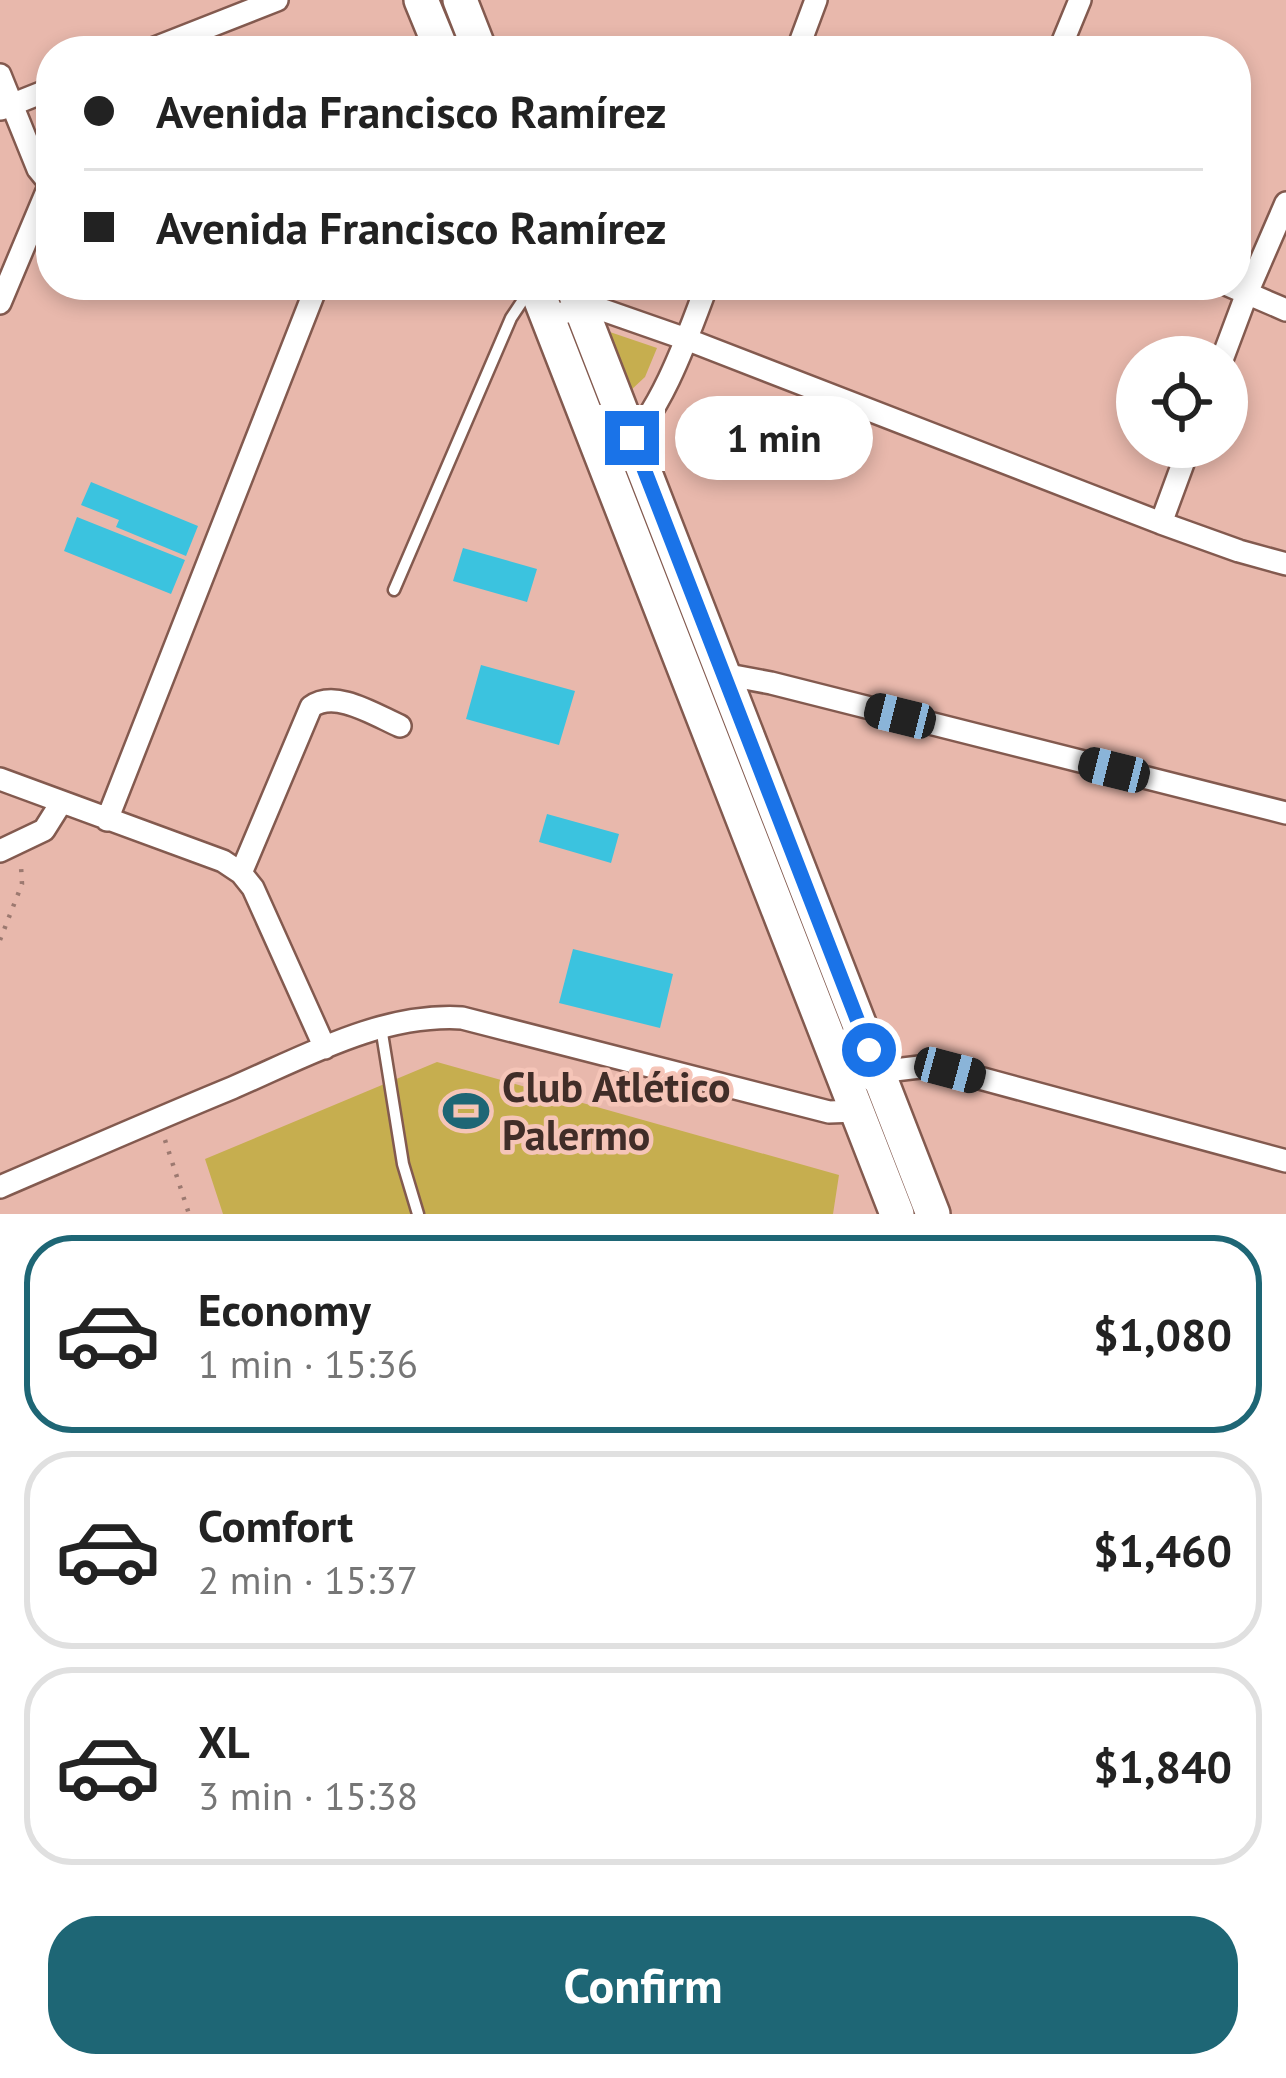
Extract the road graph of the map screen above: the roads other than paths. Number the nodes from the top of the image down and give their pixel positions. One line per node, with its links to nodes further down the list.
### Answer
1 (277, 0): 6 (street)
2 (421, 0): 7 (main road)
3 (460, 0): 8 (main road)
4 (817, 0): 9 (street)
5 (1080, 0): 10 (street)
6 (185, 36)
7 (436, 36)
8 (474, 36)
9 (803, 36)
10 (1065, 36)
11 (0, 75): 13 (street)
12 (36, 95): 13 (street)
13 (6, 107): 14 (street)
14 (36, 165)
15 (1286, 203): 17 (street)
16 (36, 218): 23 (street)
17 (1251, 264)
18 (1251, 295): 25 (street)
19 (311, 300): 38 (street)
20 (524, 300): 32 (lane)
21 (701, 300): 27 (street)
22 (1235, 300): 26 (street)
23 (0, 303)
24 (567, 304): 27 (street); 28 (main road)
25 (1286, 310)
26 (1227, 336)
27 (686, 339): 28 (street); 30 (street)
28 (617, 444): 33 (main road); 44 (main road)
29 (1182, 468): 30 (street)
30 (1162, 523): 31 (street)
31 (1286, 564)
32 (394, 590)
33 (723, 674): 37 (street); 43 (main road)
34 (400, 726): 40 (street)
35 (0, 779): 36 (street)
36 (61, 803): 38 (street); 39 (street)
37 (1286, 813)
38 (106, 820): 40 (street)
39 (10, 846)
40 (241, 873): 42 (street)
41 (381, 1027): 42 (street); 44 (street); 48 (lane)
42 (325, 1048): 47 (street)
43 (878, 1072): 44 (street); 45 (main road); 46 (street)
44 (856, 1111): 45 (street); 49 (main road)
45 (904, 1140): 50 (main road)
46 (1286, 1161)
47 (0, 1187)
48 (418, 1214)
49 (897, 1214)
50 (933, 1214)

